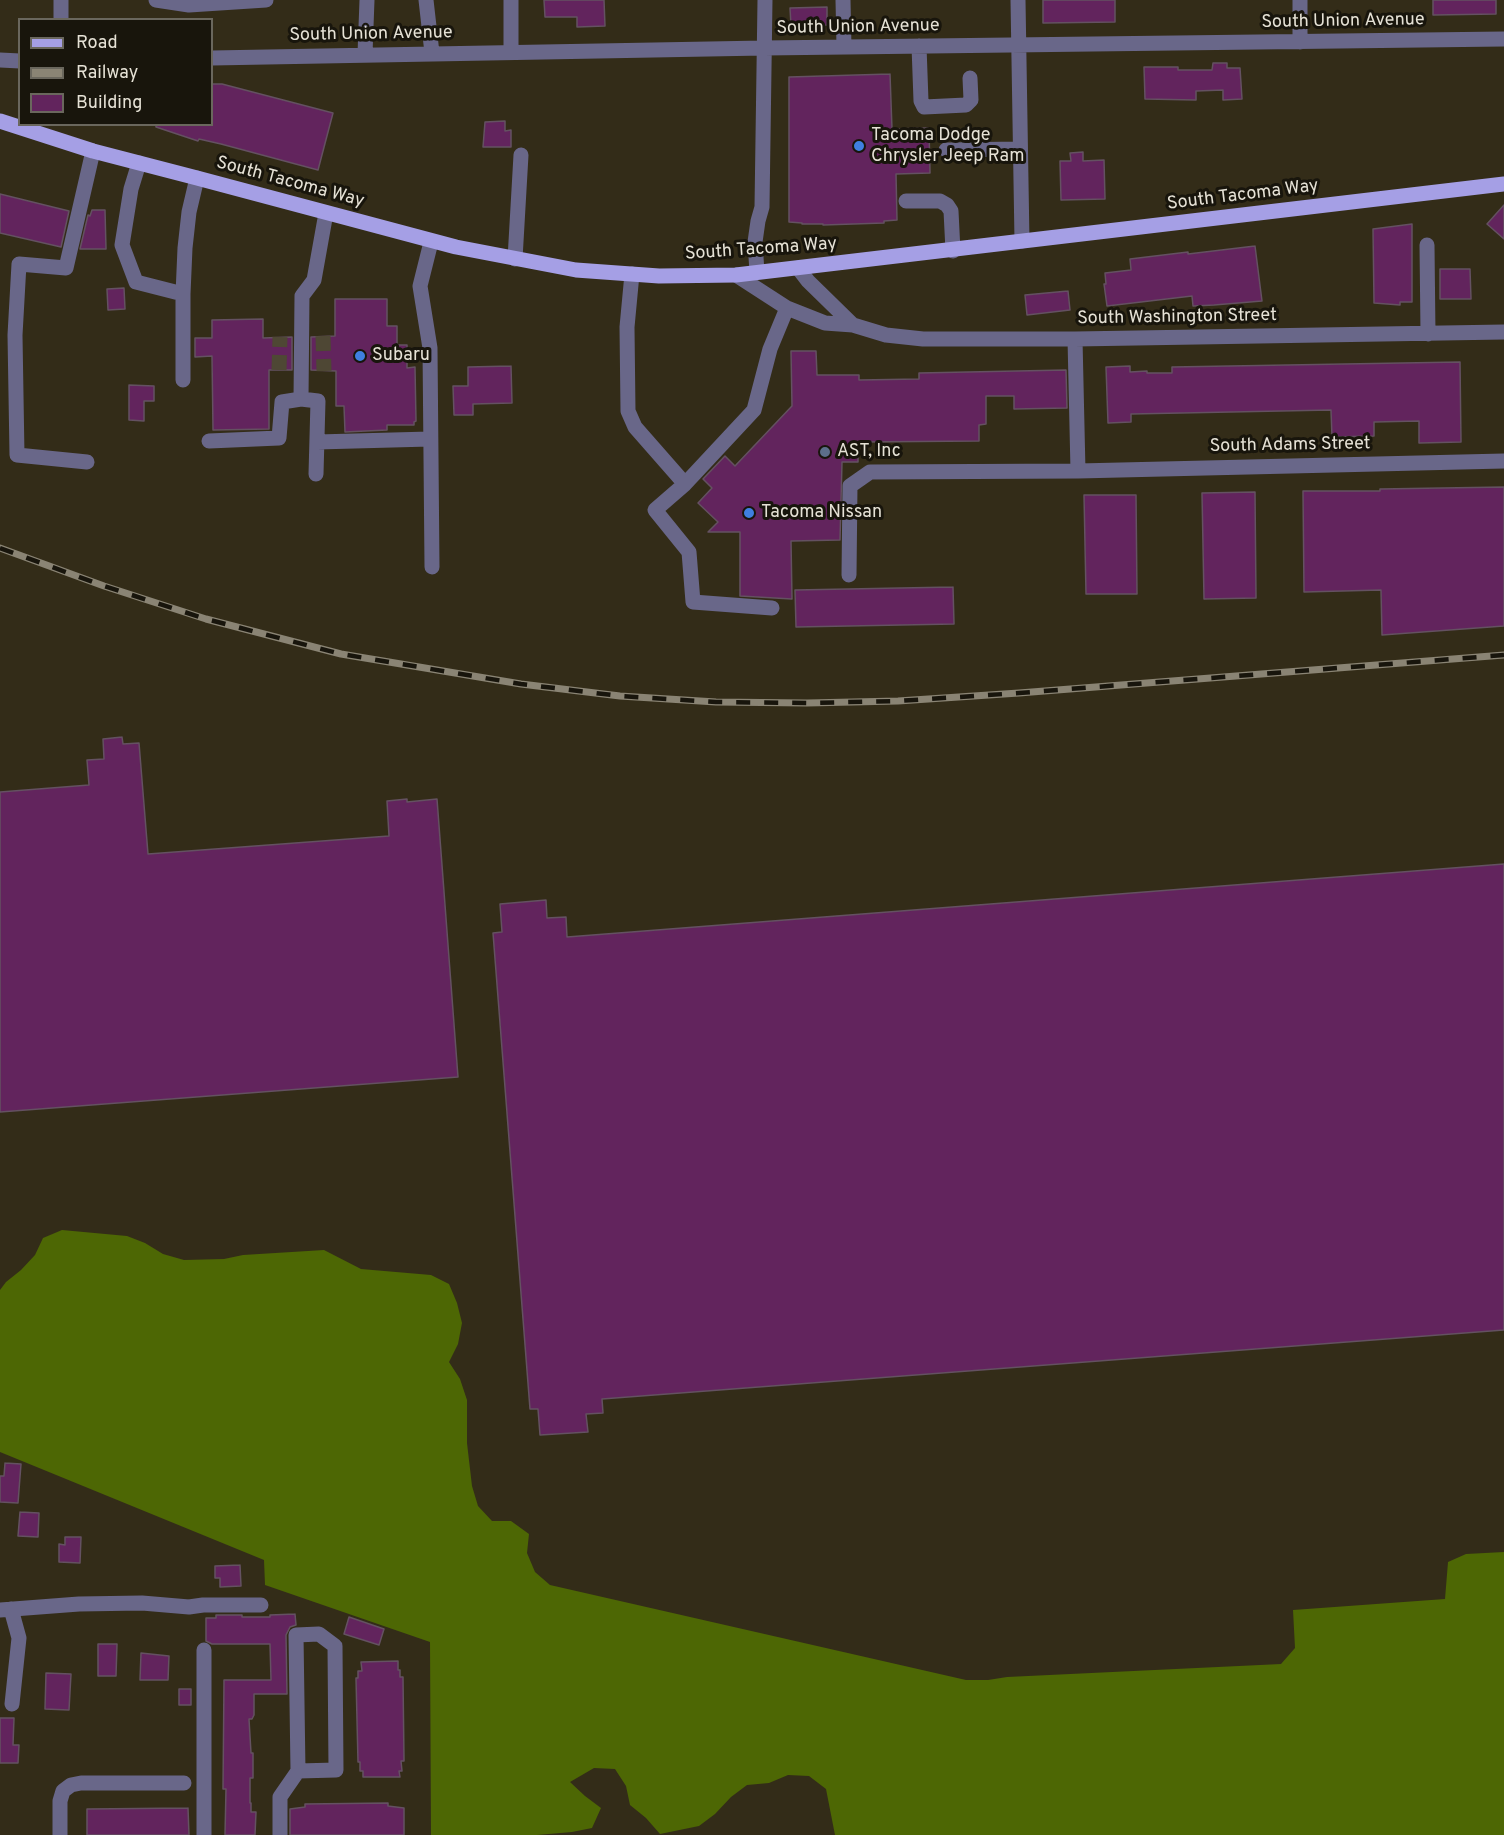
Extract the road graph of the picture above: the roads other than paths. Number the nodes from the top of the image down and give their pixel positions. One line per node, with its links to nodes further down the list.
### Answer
1 (61, 0): 11 (street)
2 (156, 0): 3 (street)
3 (266, 0)
4 (367, 0): 19 (street)
5 (426, 0): 20 (street)
6 (511, 0): 18 (street)
7 (765, 0): 17 (street)
8 (843, 0): 16 (street)
9 (1018, 0): 15 (street)
10 (1300, 0): 13 (street)
11 (61, 18)
12 (1504, 39): 13 (street, South Union Avenue)
13 (1300, 42): 15 (street, South Union Avenue)
14 (919, 46): 15 (street, South Union Avenue); 16 (street, South Union Avenue); 24 (street)
15 (1018, 46): 26 (street)
16 (844, 47): 17 (street, South Union Avenue)
17 (764, 48): 18 (street, South Union Avenue); 41 (street)
18 (511, 52): 20 (street, South Union Avenue)
19 (365, 54): 20 (street, South Union Avenue); 21 (street, South Union Avenue)
20 (432, 54)
21 (213, 58)
22 (0, 60): 23 (street)
23 (18, 61)
24 (970, 78)
25 (0, 121): 28 (main road, South Tacoma Way)
26 (1020, 149): 27 (street); 35 (street)
27 (946, 150)
28 (93, 152): 30 (main road, South Tacoma Way); 56 (street)
29 (521, 155): 39 (street)
30 (139, 163): 31 (main road, South Tacoma Way); 44 (street)
31 (197, 178): 34 (main road, South Tacoma Way); 44 (street)
32 (1504, 184): 35 (main road, South Tacoma Way)
33 (906, 201): 38 (street)
34 (326, 213): 36 (main road, South Tacoma Way); 51 (street)
35 (1022, 241): 38 (main road, South Tacoma Way)
36 (431, 242): 39 (main road, South Tacoma Way); 52 (street)
37 (1428, 245): 48 (street)
38 (953, 251): 40 (main road, South Tacoma Way)
39 (515, 259): 42 (main road, South Tacoma Way)
40 (798, 268): 41 (main road, South Tacoma Way); 46 (street, South Washington Street)
41 (757, 272): 43 (main road, South Tacoma Way)
42 (632, 274): 43 (main road, South Tacoma Way); 59 (street)
43 (736, 275): 45 (street, South Washington Street)
44 (183, 294): 50 (street)
45 (787, 308): 46 (street, South Washington Street); 59 (street)
46 (853, 326): 49 (street, South Washington Street)
47 (1504, 332): 48 (street, South Washington Street)
48 (1428, 334): 49 (street, South Washington Street)
49 (1075, 339): 57 (street)
50 (183, 380)
51 (301, 399): 53 (street); 54 (street)
52 (430, 439): 54 (street); 60 (street)
53 (209, 441)
54 (317, 442): 58 (street)
55 (1504, 461): 57 (street, South Adams Street)
56 (87, 462)
57 (1078, 471): 61 (street, South Adams Street)
58 (316, 474)
59 (685, 484): 62 (street)
60 (432, 567)
61 (849, 575)
62 (772, 608)
63 (261, 1605): 64 (street)
64 (6, 1609): 66 (street)
65 (204, 1650): 70 (street)
66 (12, 1704)
67 (298, 1771): 67 (street); 71 (street)
68 (184, 1783): 69 (street)
69 (60, 1835)
70 (204, 1835)
71 (280, 1835)

